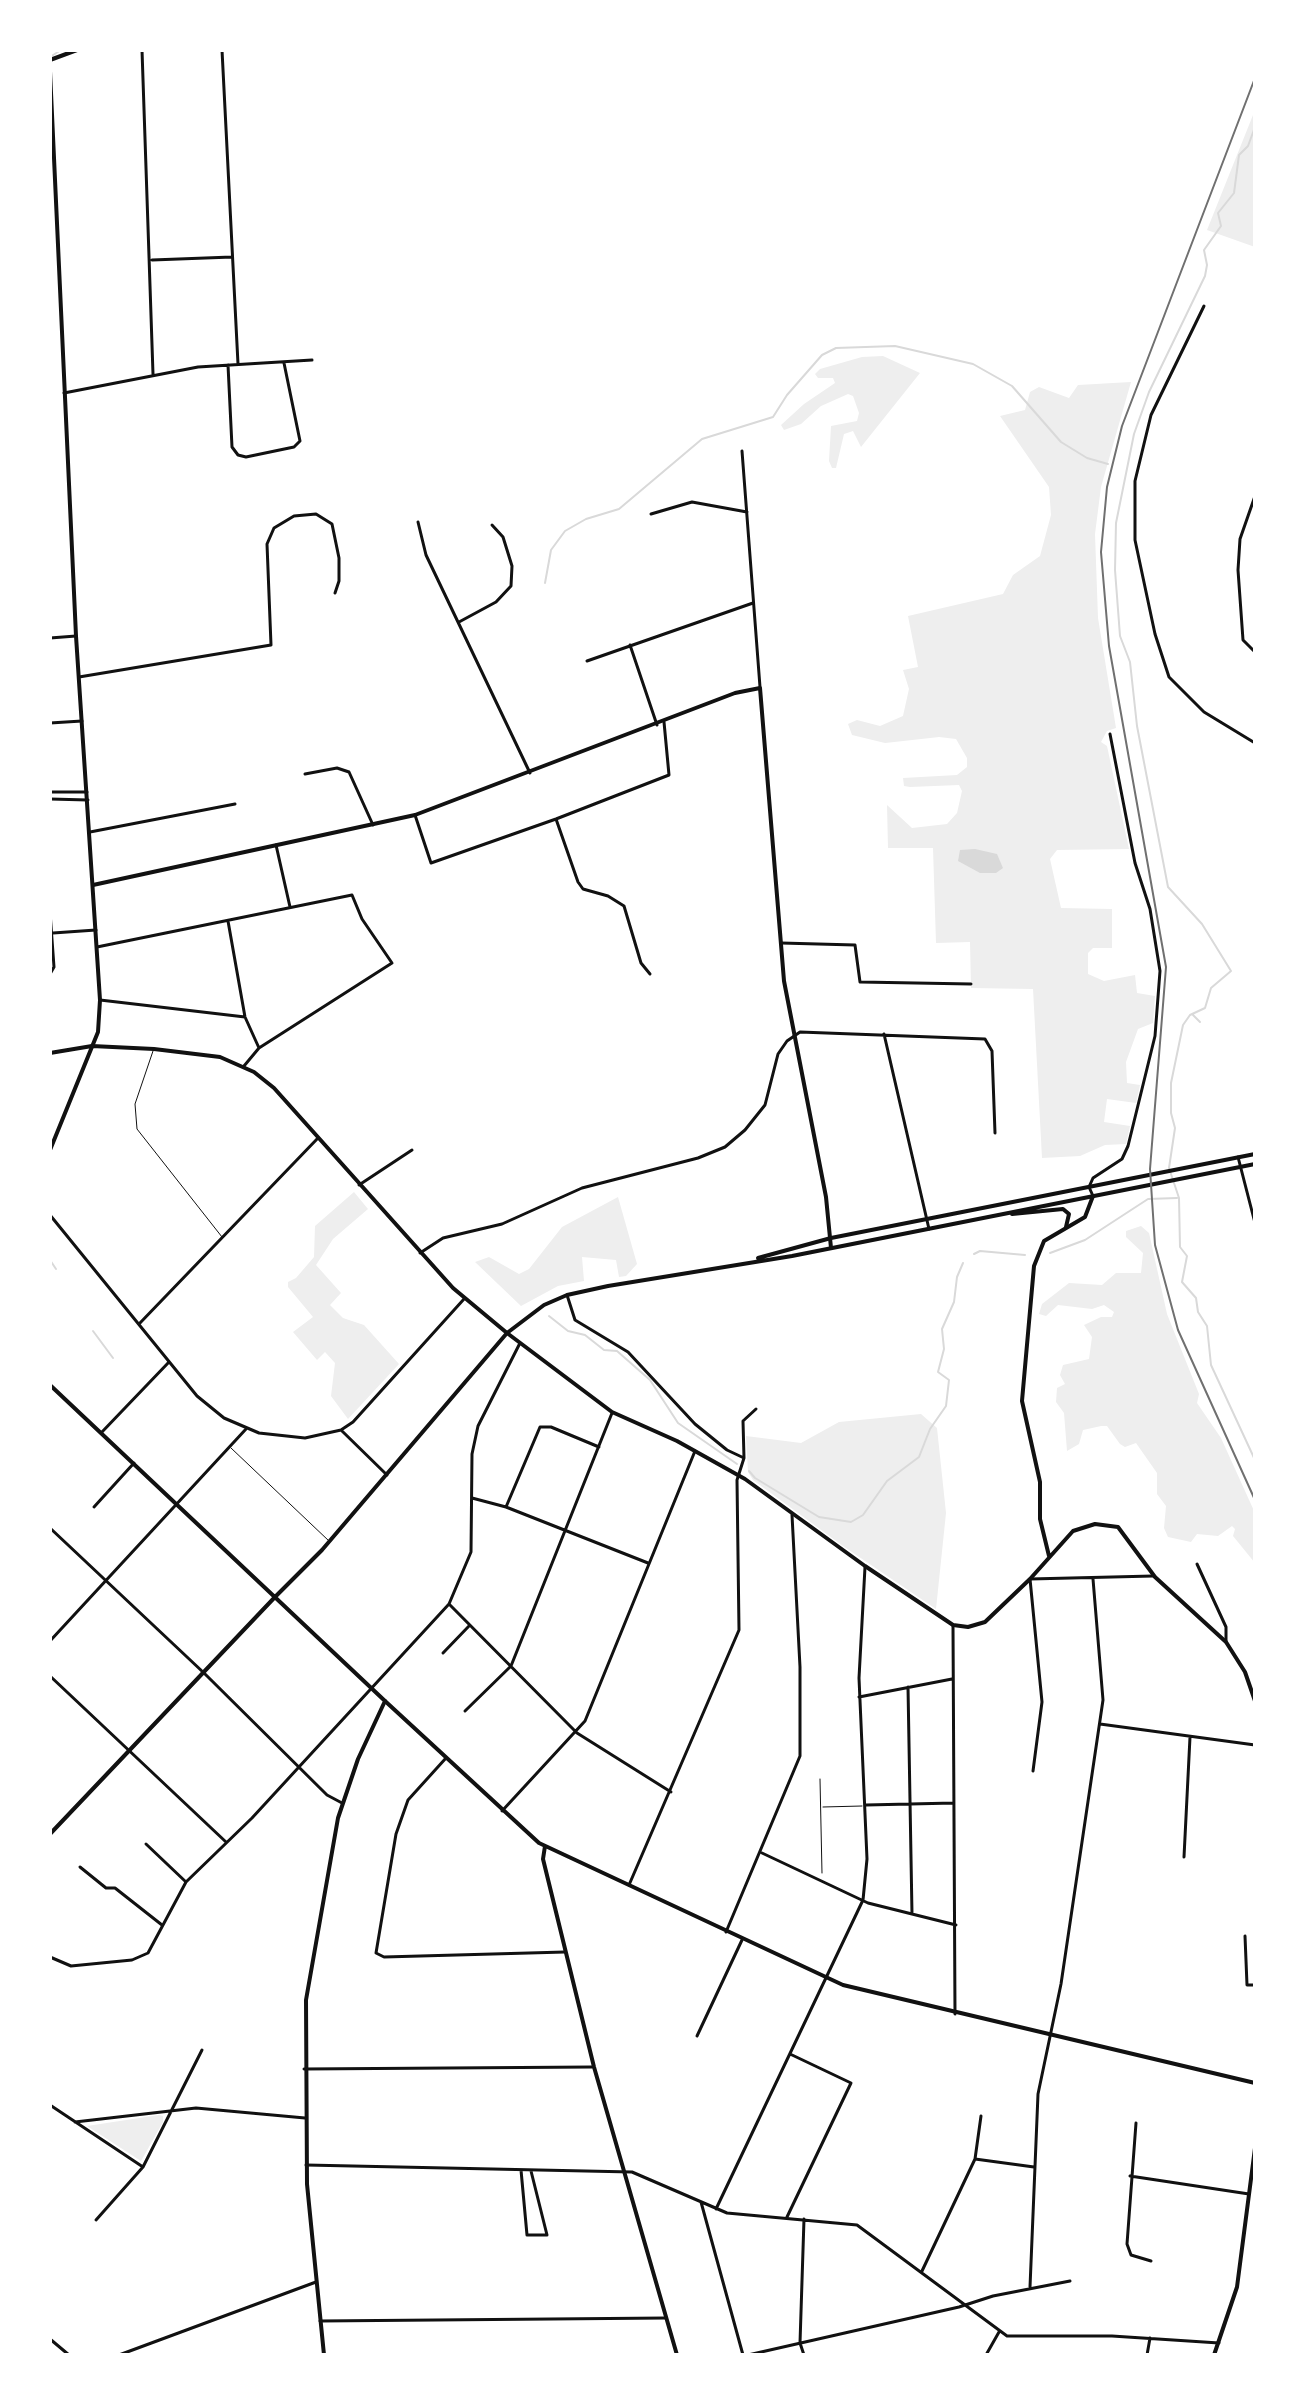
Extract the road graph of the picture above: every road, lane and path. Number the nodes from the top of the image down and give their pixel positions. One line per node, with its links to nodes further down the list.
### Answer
1 (77, 50): 4 (main road)
2 (142, 50): 7 (street)
3 (222, 50): 6 (street)
4 (50, 60)
5 (50, 71): 14 (main road)
6 (232, 257): 7 (street); 11 (street)
7 (150, 260): 13 (street)
8 (1204, 306): 36 (street)
9 (312, 360): 10 (street)
10 (284, 363): 11 (street); 12 (street)
11 (238, 364): 12 (street)
12 (228, 365): 13 (street)
13 (153, 374): 14 (street)
14 (64, 393): 24 (main road)
15 (742, 451): 17 (street)
16 (1255, 496): 27 (street)
17 (747, 512): 18 (street); 22 (street)
18 (651, 514)
19 (418, 522): 23 (street)
20 (492, 525): 23 (street)
21 (335, 593): 29 (street)
22 (753, 603): 26 (street); 30 (street)
23 (459, 622): 37 (street)
24 (76, 636): 25 (street); 29 (main road)
25 (50, 638)
26 (630, 645): 28 (street); 34 (street)
27 (1255, 652)
28 (587, 661)
29 (79, 677): 31 (main road)
30 (760, 688): 32 (main road); 55 (main road)
31 (82, 721): 33 (street); 40 (main road)
32 (664, 722): 34 (main road); 45 (street)
33 (50, 723)
34 (657, 725): 37 (main road)
35 (1110, 734): 78 (street)
36 (1255, 743)
37 (530, 773): 44 (main road)
38 (305, 774): 46 (street)
39 (50, 792): 40 (street)
40 (87, 792): 42 (main road)
41 (50, 799): 42 (street)
42 (88, 800): 47 (main road)
43 (235, 804): 47 (street)
44 (415, 815): 45 (street); 46 (main road)
45 (556, 819): 58 (street)
46 (373, 825): 48 (main road)
47 (90, 832): 49 (main road)
48 (276, 845): 49 (main road); 50 (street)
49 (93, 885): 53 (main road)
50 (290, 907): 52 (street); 65 (street)
51 (50, 912): 54 (street)
52 (228, 921): 56 (street); 61 (street)
53 (96, 930): 54 (street); 56 (main road)
54 (53, 933): 57 (street)
55 (781, 943): 59 (street); 63 (main road)
56 (97, 947): 60 (main road)
57 (50, 974)
58 (650, 974)
59 (971, 984)
60 (100, 1000): 61 (street); 64 (main road)
61 (245, 1017): 65 (street)
62 (884, 1034): 63 (street); 69 (street); 82 (street)
63 (795, 1036): 87 (main road); 89 (street)
64 (92, 1046): 66 (main road); 67 (main road); 71 (main road)
65 (259, 1048): 68 (street)
66 (154, 1049): 68 (main road); 86 (lane)
67 (50, 1053)
68 (244, 1066): 70 (main road)
69 (995, 1133)
70 (318, 1138): 77 (main road); 86 (street)
71 (50, 1150)
72 (412, 1150): 77 (street)
73 (1255, 1154): 74 (main road)
74 (1238, 1157): 76 (street); 78 (main road)
75 (1255, 1164): 76 (main road)
76 (1241, 1166): 79 (main road); 83 (street)
77 (359, 1185): 89 (main road)
78 (1089, 1187): 79 (street); 82 (main road)
79 (1093, 1196): 80 (main road); 84 (main road)
80 (1005, 1214): 84 (main road); 85 (main road)
81 (50, 1215): 93 (street)
82 (928, 1219): 85 (street); 87 (main road)
83 (1255, 1223)
84 (1066, 1227): 118 (main road)
85 (929, 1229): 88 (main road)
86 (222, 1238): 93 (street)
87 (831, 1238): 88 (main road); 90 (main road)
88 (831, 1248): 90 (main road)
89 (420, 1253): 92 (main road)
90 (753, 1260): 91 (main road)
91 (567, 1295): 94 (main road); 106 (street)
92 (464, 1299): 94 (main road); 101 (street)
93 (139, 1324): 96 (street)
94 (507, 1333): 95 (main road); 108 (main road)
95 (520, 1343): 99 (main road); 110 (street)
96 (169, 1362): 100 (street); 102 (street)
97 (50, 1385): 102 (main road)
98 (756, 1409): 106 (street)
99 (612, 1412): 104 (street); 105 (main road)
100 (246, 1429): 101 (street); 103 (street)
101 (341, 1430): 108 (street)
102 (101, 1433): 107 (main road)
103 (229, 1446): 111 (street); 117 (lane)
104 (599, 1447): 113 (street); 116 (street)
105 (695, 1451): 109 (main road); 119 (street)
106 (744, 1458): 109 (street)
107 (134, 1463): 111 (main road); 112 (street)
108 (387, 1475): 117 (main road)
109 (740, 1476): 114 (main road); 152 (street)
110 (472, 1498): 113 (street); 127 (street)
111 (178, 1504): 125 (street); 126 (main road)
112 (94, 1507)
113 (506, 1507): 116 (street)
114 (792, 1514): 121 (main road); 163 (street)
115 (50, 1528): 125 (street)
116 (566, 1532): 119 (street); 133 (street)
117 (329, 1541): 126 (main road)
118 (1049, 1556): 122 (main road); 123 (main road)
119 (649, 1564): 144 (street)
120 (1197, 1564): 131 (street)
121 (865, 1566): 128 (main road); 139 (street)
122 (1155, 1577): 124 (street); 131 (main road)
123 (1030, 1579): 124 (street); 128 (main road); 150 (street)
124 (1093, 1579): 143 (street)
125 (106, 1582): 130 (street); 134 (street)
126 (275, 1597): 134 (main road); 138 (main road)
127 (449, 1604): 129 (street); 138 (street)
128 (953, 1625): 136 (street)
129 (469, 1626): 132 (street); 133 (street)
130 (50, 1641)
131 (1226, 1642): 141 (main road)
132 (443, 1653)
133 (511, 1666): 142 (street); 144 (street)
134 (204, 1673): 147 (main road); 149 (street)
135 (50, 1676): 147 (street)
136 (952, 1679): 137 (street); 154 (street)
137 (908, 1687): 139 (street); 155 (street)
138 (373, 1690): 140 (main road); 149 (street)
139 (859, 1697): 156 (street)
140 (385, 1701): 148 (main road); 153 (main road)
141 (1255, 1701)
142 (465, 1711)
143 (1100, 1724): 145 (street); 182 (street)
144 (577, 1733): 152 (street); 158 (street)
145 (1190, 1737): 146 (street); 164 (street)
146 (1255, 1745)
147 (132, 1751): 159 (main road); 160 (street)
148 (446, 1758): 158 (main road); 176 (street)
149 (299, 1766): 153 (street); 160 (street)
150 (1033, 1771)
151 (820, 1779): 157 (lane)
152 (672, 1792): 168 (street)
153 (342, 1803): 186 (main road)
154 (954, 1803): 155 (street); 172 (street)
155 (911, 1804): 156 (street); 170 (street)
156 (865, 1805): 157 (lane); 169 (street)
157 (820, 1807): 166 (lane)
158 (502, 1811): 162 (main road)
159 (50, 1834)
160 (226, 1842): 167 (street)
161 (146, 1844): 167 (street)
162 (545, 1846): 168 (main road); 176 (main road)
163 (762, 1853): 169 (street); 173 (street)
164 (1184, 1857)
165 (80, 1867): 171 (street)
166 (822, 1873)
167 (186, 1882): 171 (street)
168 (629, 1885): 173 (main road)
169 (863, 1900): 170 (street); 178 (street)
170 (912, 1914): 172 (street)
171 (162, 1925): 177 (street)
172 (956, 1925): 180 (street)
173 (726, 1932): 175 (main road)
174 (1245, 1936): 179 (street)
175 (742, 1940): 178 (main road); 181 (street)
176 (565, 1952): 185 (main road)
177 (50, 1957)
178 (827, 1978): 180 (main road); 184 (street)
179 (1255, 1985)
180 (955, 2014): 182 (main road)
181 (697, 2036)
182 (1051, 2036): 187 (main road); 198 (street)
183 (202, 2050): 189 (street)
184 (790, 2054): 205 (street); 206 (street)
185 (594, 2067): 186 (street); 201 (main road)
186 (304, 2069): 191 (main road)
187 (1255, 2083)
188 (50, 2105): 192 (street)
189 (172, 2111): 191 (street); 192 (street); 197 (street)
190 (981, 2116): 195 (street)
191 (305, 2118): 196 (main road)
192 (75, 2122): 197 (street)
193 (1136, 2123): 202 (street)
194 (1255, 2148): 203 (main road)
195 (975, 2159): 198 (street); 210 (street)
196 (306, 2165): 199 (street); 212 (main road)
197 (143, 2167): 208 (street)
198 (1034, 2167): 213 (street)
199 (521, 2170): 200 (street); 200 (street)
200 (531, 2170): 201 (street)
201 (622, 2172): 204 (street); 215 (main road)
202 (1130, 2176): 203 (street); 209 (street)
203 (1249, 2194): 221 (main road)
204 (701, 2202): 205 (street); 226 (street)
205 (716, 2209): 206 (street)
206 (787, 2217): 207 (street)
207 (804, 2219): 210 (street); 220 (street)
208 (96, 2220)
209 (1151, 2261)
210 (922, 2271): 214 (street)
211 (1070, 2281): 213 (street)
212 (316, 2282): 216 (main road); 223 (street)
213 (1030, 2287): 214 (street)
214 (965, 2303): 217 (street); 220 (street)
215 (666, 2318): 216 (street); 225 (main road)
216 (320, 2321): 224 (main road)
217 (999, 2332): 218 (street); 228 (street)
218 (1150, 2338): 221 (street); 229 (street)
219 (50, 2339): 222 (street)
220 (800, 2343): 226 (street); 227 (street)
221 (1219, 2343): 230 (main road)
222 (69, 2355)
223 (119, 2355)
224 (324, 2355)
225 (677, 2355)
226 (746, 2355)
227 (804, 2355)
228 (986, 2355)
229 (1147, 2355)
230 (1214, 2355)

